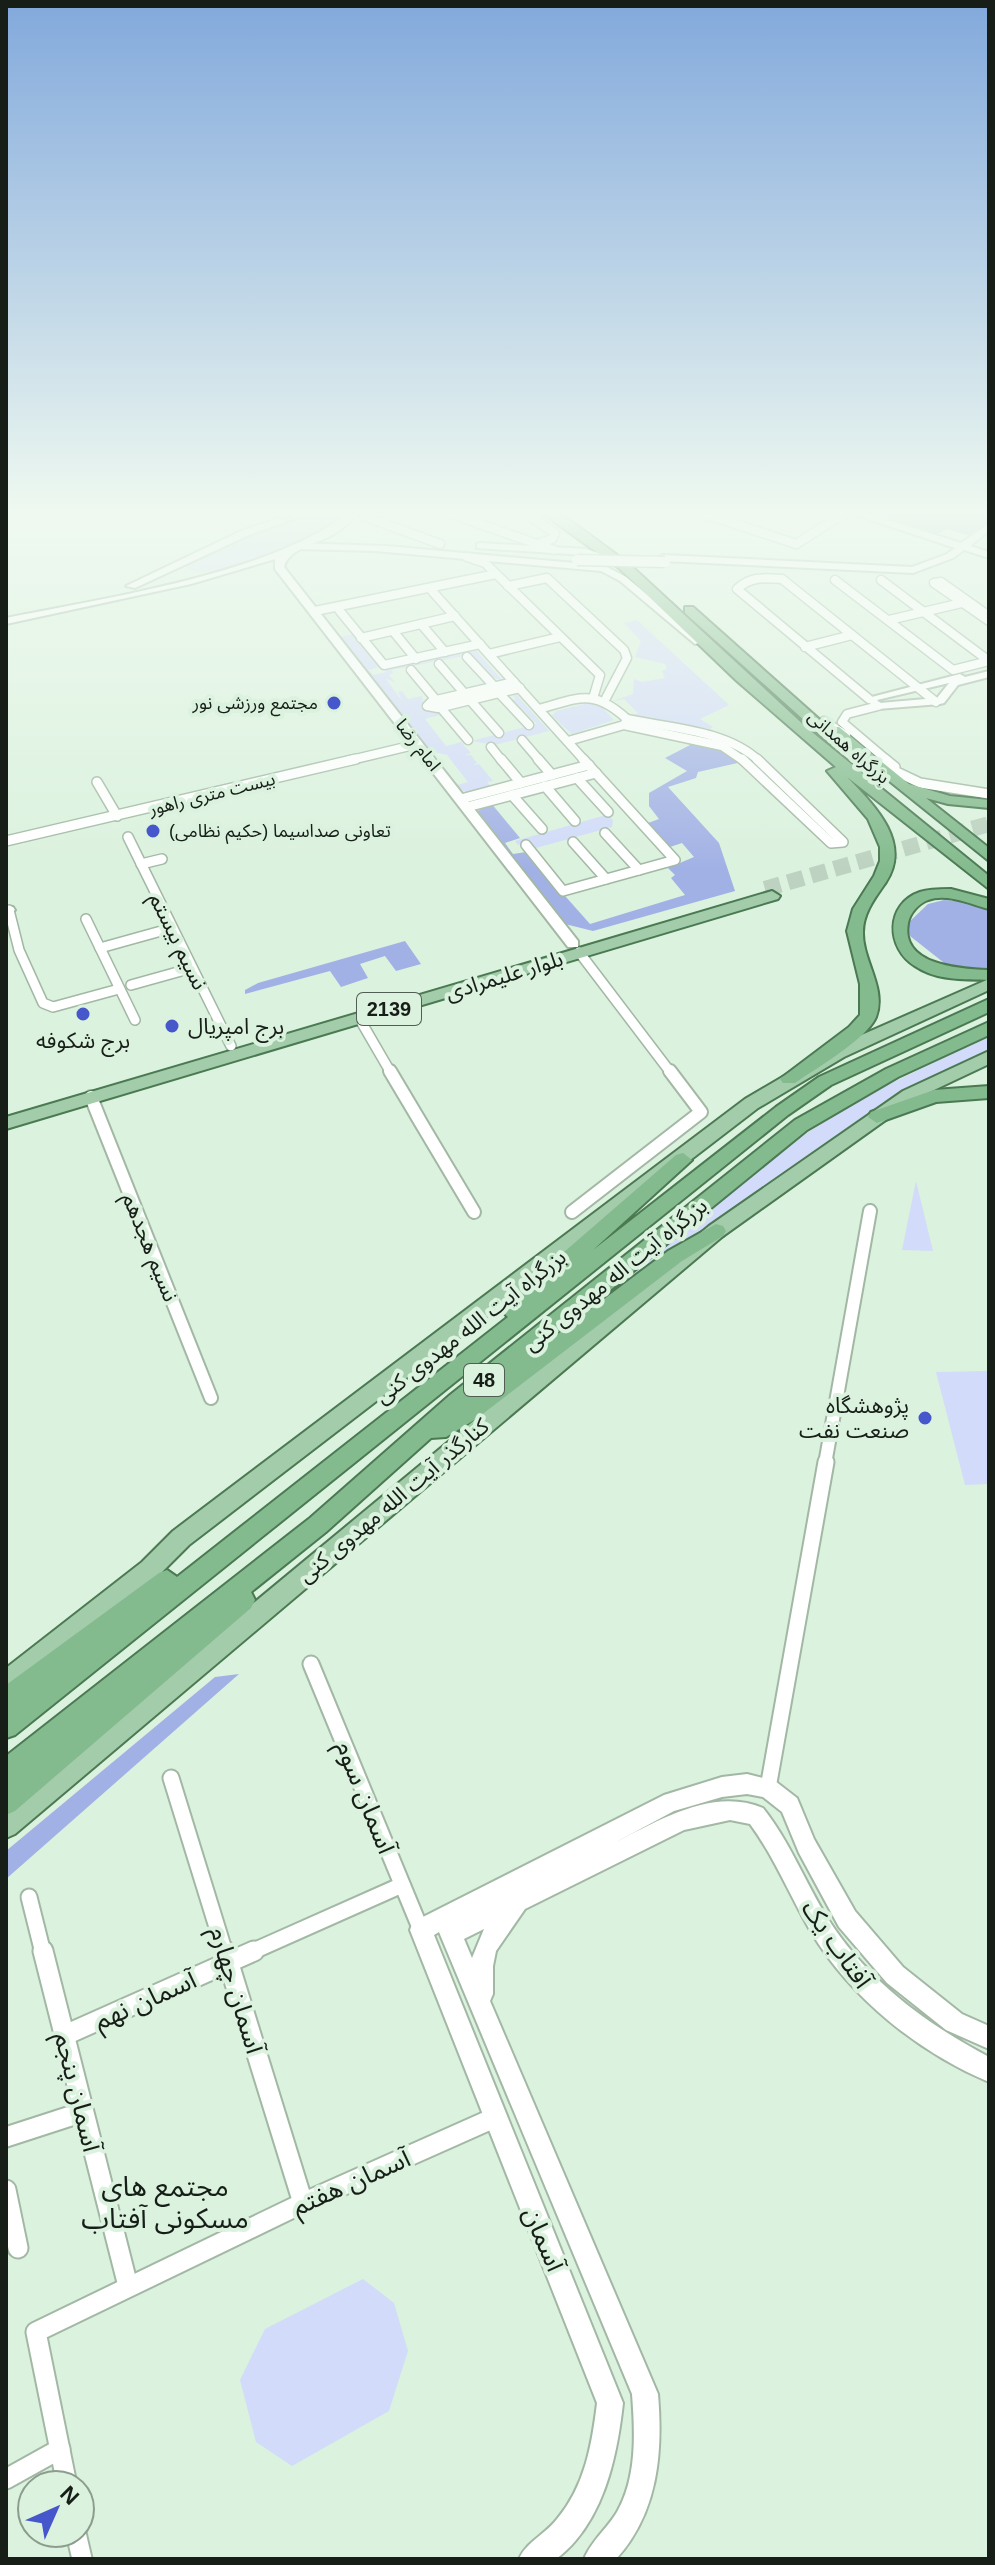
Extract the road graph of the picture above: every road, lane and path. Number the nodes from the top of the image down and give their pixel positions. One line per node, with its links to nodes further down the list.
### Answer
1 (329, 630): 49 (main road, امام رضا)
2 (354, 630): 18 (street)
3 (398, 630): 15 (street)
4 (426, 630): 21 (street)
5 (467, 630): 19 (street)
6 (553, 630): 17 (street)
7 (602, 630): 37 (street)
8 (685, 630): 23 (street)
9 (689, 630): 23 (highway, بزرگراه همدانی)
10 (712, 630): 31 (highway, بزرگراه همدانی)
11 (785, 630): 20 (street)
12 (845, 630): 16 (street)
13 (901, 630): 26 (street)
14 (947, 630): 26 (street)
15 (393, 631): 18 (street); 25 (street)
16 (852, 635): 20 (street); 33 (street)
17 (560, 637): 22 (street); 35 (street)
18 (361, 638): 25 (street)
19 (480, 644): 21 (street); 22 (street)
20 (805, 647): 39 (street)
21 (445, 652): 25 (street)
22 (489, 654): 30 (street)
23 (716, 655): 32 (highway, بزرگراه همدانی)
24 (467, 657): 34 (street)
25 (416, 659)
26 (989, 661)
27 (439, 664): 36 (street)
28 (411, 670): 40 (street)
29 (989, 672): 33 (street); 38 (street)
30 (517, 685): 34 (street); 41 (street)
31 (775, 686): 42 (highway); 78 (highway, بزرگراه همدانی)
32 (752, 687): 53 (highway); 81 (highway, بزرگراه همدانی)
33 (918, 688): 38 (street); 39 (street)
34 (496, 690): 36 (street); 44 (street)
35 (594, 695): 37 (street); 41 (street)
36 (467, 697): 40 (street); 45 (street)
37 (606, 698): 43 (street)
38 (936, 702): 39 (street)
39 (874, 703): 61 (street)
40 (438, 704): 46 (street)
41 (539, 709): 48 (street)
42 (824, 721): 51 (highway); 61 (street)
43 (626, 722): 48 (street); 55 (street); 57 (street)
44 (529, 725)
45 (499, 733)
46 (468, 740)
47 (522, 740): 54 (street)
48 (568, 741): 52 (street)
49 (418, 744): 64 (main road, امام رضا); 67 (street, بیست متری راهور)
50 (491, 747): 59 (street)
51 (875, 767): 65 (highway); 75 (highway)
52 (593, 769): 54 (street); 56 (street); 79 (street)
53 (834, 771): 83 (highway); 103 (highway)
54 (552, 775): 59 (street)
55 (775, 776): 57 (street); 57 (street)
56 (577, 778): 60 (street); 66 (street)
57 (763, 779)
58 (97, 782): 67 (street)
59 (521, 783): 64 (street)
60 (545, 786): 63 (street); 68 (street)
61 (949, 791): 62 (street)
62 (989, 794)
63 (512, 795): 64 (street); 69 (street)
64 (464, 803): 89 (main road, امام رضا)
65 (989, 804)
66 (608, 812)
67 (117, 816): 72 (street, بیست متری راهور)
68 (575, 821)
69 (542, 829)
70 (605, 833): 79 (street)
71 (128, 837): 77 (street, نسیم بیستم)
72 (6, 841)
73 (573, 842): 80 (street)
74 (526, 845): 80 (street)
75 (989, 856)
76 (162, 859): 77 (street)
77 (141, 864): 87 (street, نسیم بیستم)
78 (989, 868)
79 (639, 870): 80 (street)
80 (606, 879)
81 (989, 884)
82 (769, 893): 89 (main road, بلوار علیمرادی / 2139)
83 (989, 895)
84 (989, 904): 93 (highway)
85 (7, 911): 90 (street)
86 (86, 919): 88 (street)
87 (172, 928): 88 (street); 92 (street, نسیم بیستم)
88 (100, 948): 96 (street)
89 (576, 948): 98 (main road, بلوار علیمرادی / 2139); 101 (main road, بلوار علیمرادی / 2139); 112 (street)
90 (19, 950): 91 (street); 96 (street)
91 (6, 953)
92 (192, 968): 95 (street); 101 (street, نسیم بیستم)
93 (989, 975)
94 (989, 984): 103 (main road)
95 (131, 985)
96 (119, 989): 99 (street)
97 (989, 1005): 114 (highway, بزرگراه آیت الله مهدوی کنی / 48)
98 (359, 1018): 105 (main road, بلوار علیمرادی / 2139); 111 (street)
99 (135, 1020)
100 (989, 1028): 116 (highway, بزرگراه آیت اله مهدوی کنی / 48)
101 (231, 1046): 106 (main road, بلوار علیمرادی / 2139)
102 (989, 1057): 107 (main road, کنارگذر آیت الله مهدوی کنی)
103 (789, 1079): 109 (main road)
104 (989, 1092): 107 (highway)
105 (91, 1097): 108 (main road, بلوار علیمرادی / 2139); 115 (street, نسیم هجدهم)
106 (6, 1111)
107 (877, 1117): 113 (main road, کنارگذر آیت الله مهدوی کنی)
108 (6, 1123)
109 (683, 1160): 114 (highway); 120 (main road)
110 (870, 1211): 125 (street)
111 (474, 1212)
112 (572, 1212)
113 (716, 1231): 116 (highway); 128 (main road, کنارگذر آیت الله مهدوی کنی)
114 (449, 1372): 118 (highway, بزرگراه آیت الله مهدوی کنی / 48)
115 (211, 1398)
116 (401, 1454): 117 (highway, بزرگراه آیت اله مهدوی کنی / 48)
117 (318, 1525): 123 (highway, بزرگراه آیت اله مهدوی کنی / 48); 126 (highway)
118 (239, 1538): 121 (highway); 122 (highway, بزرگراه آیت الله مهدوی کنی / 48)
119 (311, 1664): 129 (street, آسمان سوم)
120 (6, 1683)
121 (6, 1700)
122 (6, 1726)
123 (6, 1772)
124 (171, 1778): 134 (street, آسمان چهارم)
125 (768, 1788): 127 (street); 132 (street); 137 (street, آفتاب یک)
126 (6, 1802)
127 (756, 1815): 131 (street); 138 (street, آفتاب یک)
128 (6, 1825)
129 (402, 1885): 133 (street, آسمان سوم); 134 (street, آسمان نهم)
130 (29, 1897): 136 (street, آسمان پنجم)
131 (519, 1901): 132 (street); 135 (street)
132 (448, 1926): 133 (street); 135 (street, آسمان)
133 (421, 1930): 140 (street, آسمان)
134 (228, 1962): 136 (street, آسمان نهم); 143 (street, آسمان چهارم)
135 (485, 2015): 150 (street, آسمان)
136 (63, 2036): 139 (street, آسمان پنجم)
137 (989, 2038)
138 (989, 2070)
139 (83, 2112): 141 (street); 145 (street, آسمان پنجم)
140 (494, 2118): 143 (street, آسمان هفتم); 149 (street, آسمان)
141 (6, 2137)
142 (6, 2190): 144 (street)
143 (303, 2203): 145 (street, آسمان هفتم)
144 (18, 2248)
145 (128, 2286): 146 (street, آسمان هفتم)
146 (60, 2449): 147 (street); 148 (street)
147 (64, 2469)
148 (6, 2479)
149 (533, 2559)
150 (598, 2559)

